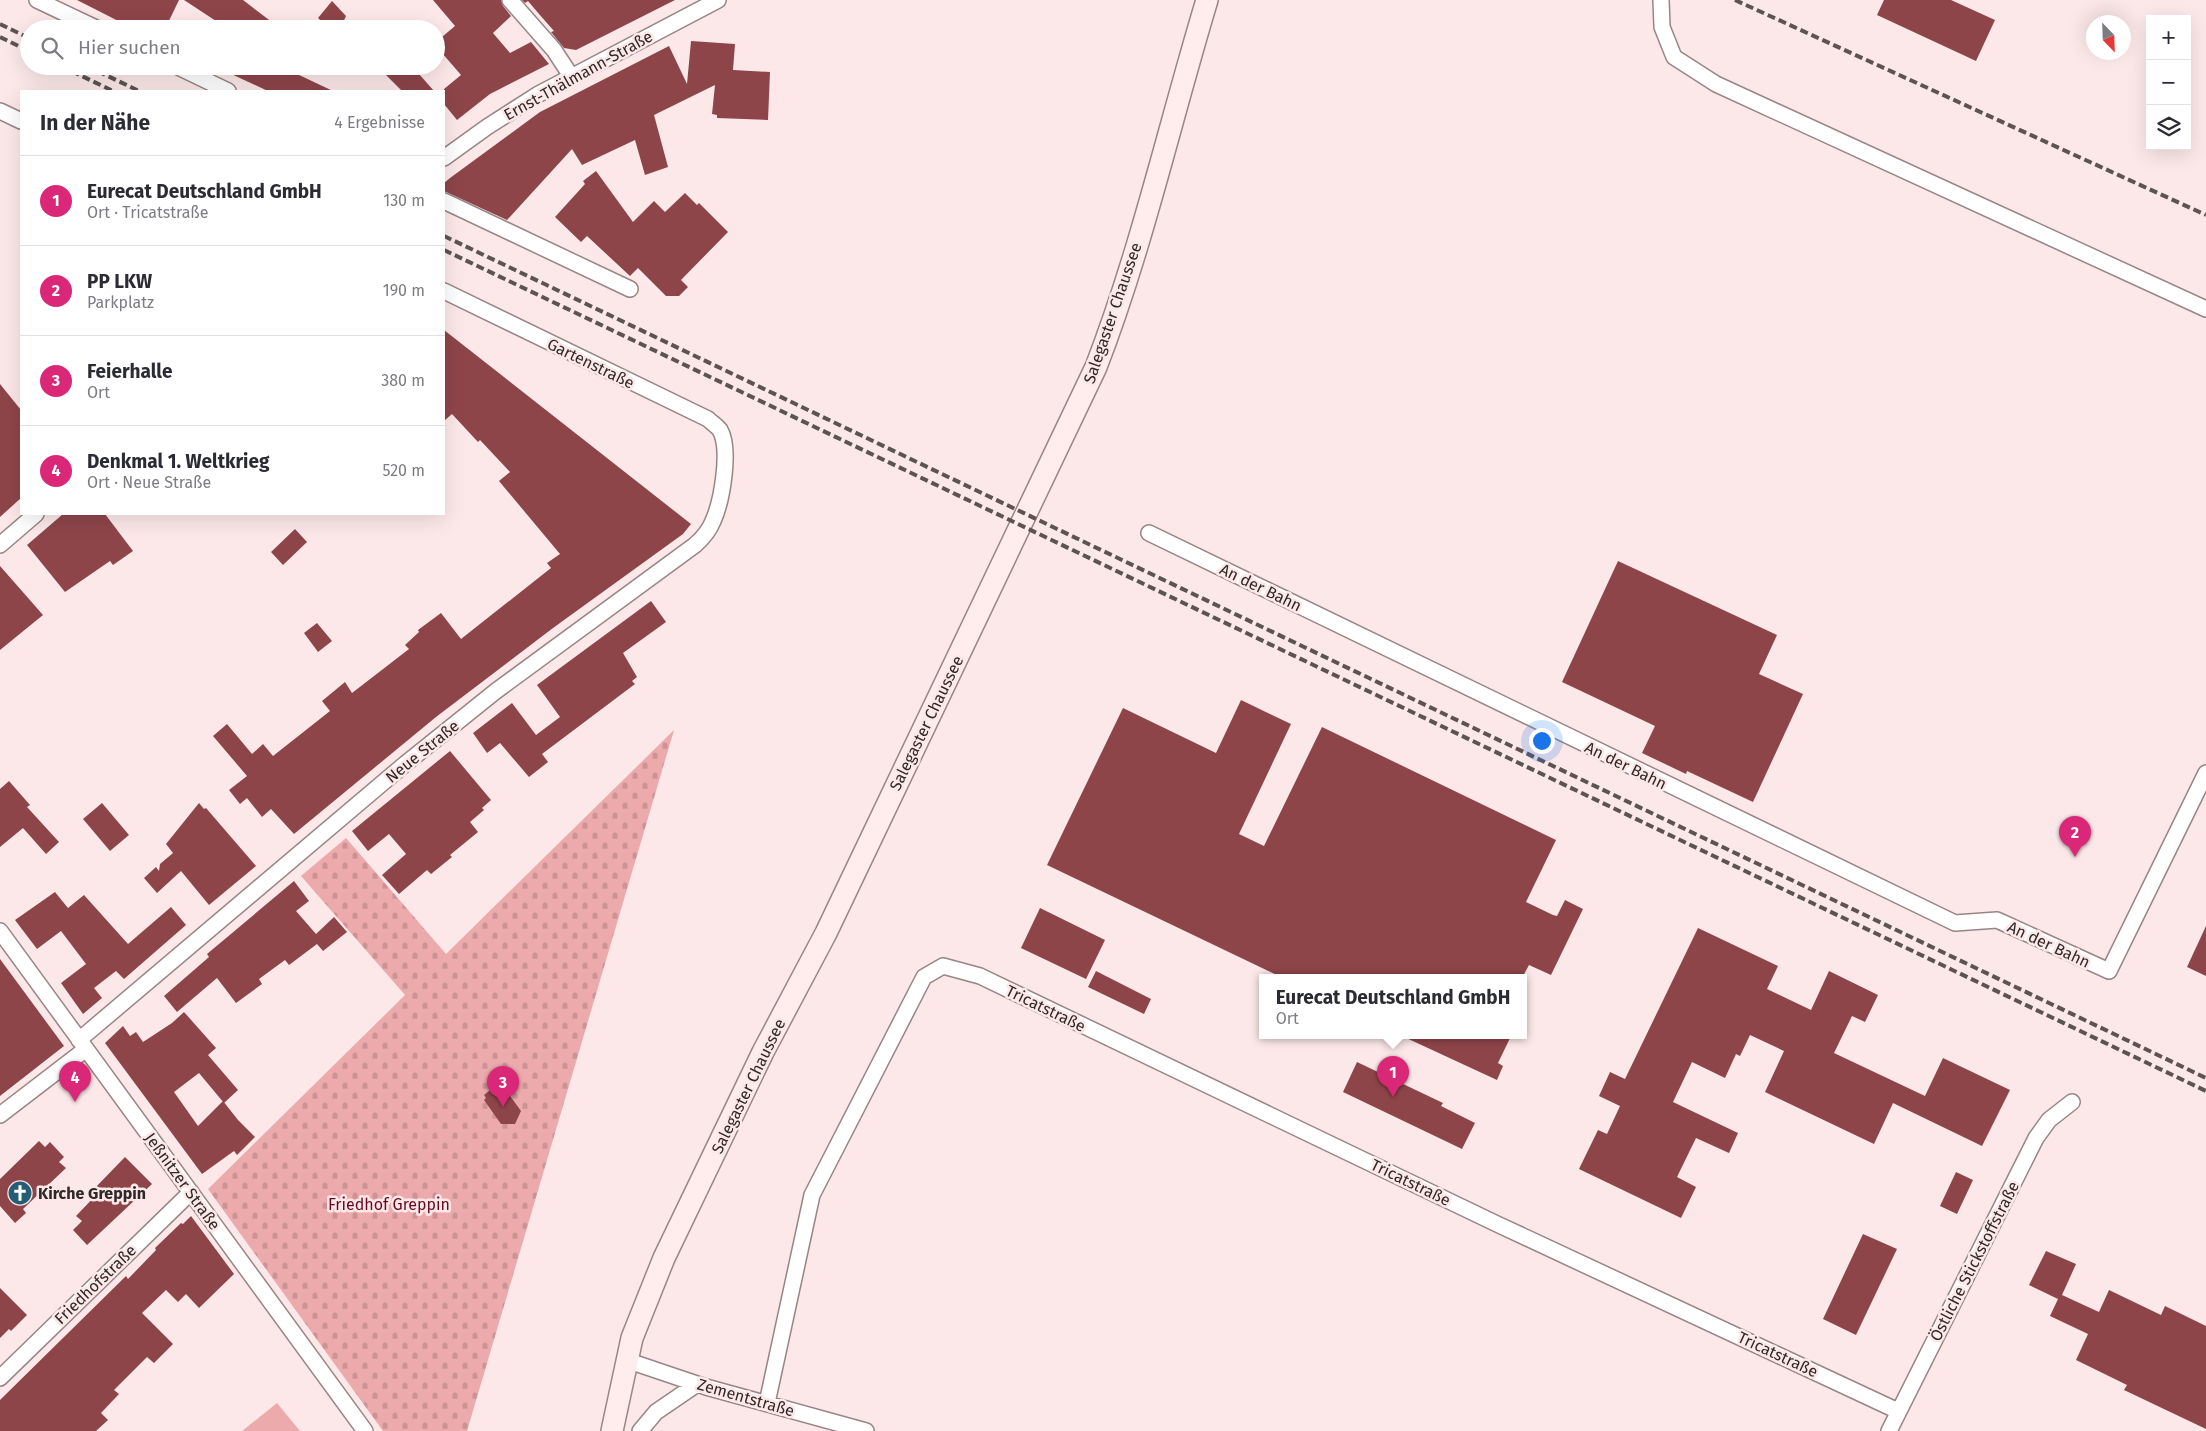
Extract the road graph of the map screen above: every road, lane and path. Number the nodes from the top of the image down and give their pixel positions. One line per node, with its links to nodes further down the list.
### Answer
1 (37, 0): 6 (street)
2 (510, 0): 8 (street)
3 (718, 0): 8 (street, Ernst-Thälmann-Straße)
4 (1207, 0): 27 (main road, Salegaster Chaussee)
5 (1661, 0): 16 (street)
6 (79, 20)
7 (195, 75): 9 (street)
8 (571, 76): 12 (street, Ernst-Thälmann-Straße)
9 (226, 90)
10 (0, 111): 11 (street)
11 (20, 121)
12 (445, 157)
13 (445, 201): 14 (street)
14 (630, 289)
15 (445, 290): 17 (street, Gartenstraße)
16 (2206, 309)
17 (725, 447): 23 (street, Neue Straße)
18 (35, 515): 20 (street)
19 (1149, 533): 21 (street, An der Bahn)
20 (0, 545)
21 (2206, 773)
22 (0, 932): 23 (street, Jeßnitzer Straße)
23 (83, 1044): 25 (street, Neue Straße); 26 (street, Jeßnitzer Straße)
24 (2072, 1102): 31 (street, Östliche Stickstoffstraße)
25 (0, 1115)
26 (191, 1192): 28 (street, Friedhofstraße); 32 (street, Jeßnitzer Straße)
27 (626, 1360): 29 (street, Zementstraße); 33 (main road, Salegaster Chaussee)
28 (0, 1378)
29 (697, 1384): 30 (street, Zementstraße); 34 (street)
30 (766, 1403): 31 (street, Tricatstraße); 35 (street, Zementstraße)
31 (1898, 1411): 36 (street, Östliche Stickstoffstraße)
32 (365, 1431)
33 (612, 1431)
34 (640, 1431)
35 (866, 1431)
36 (1889, 1431)

